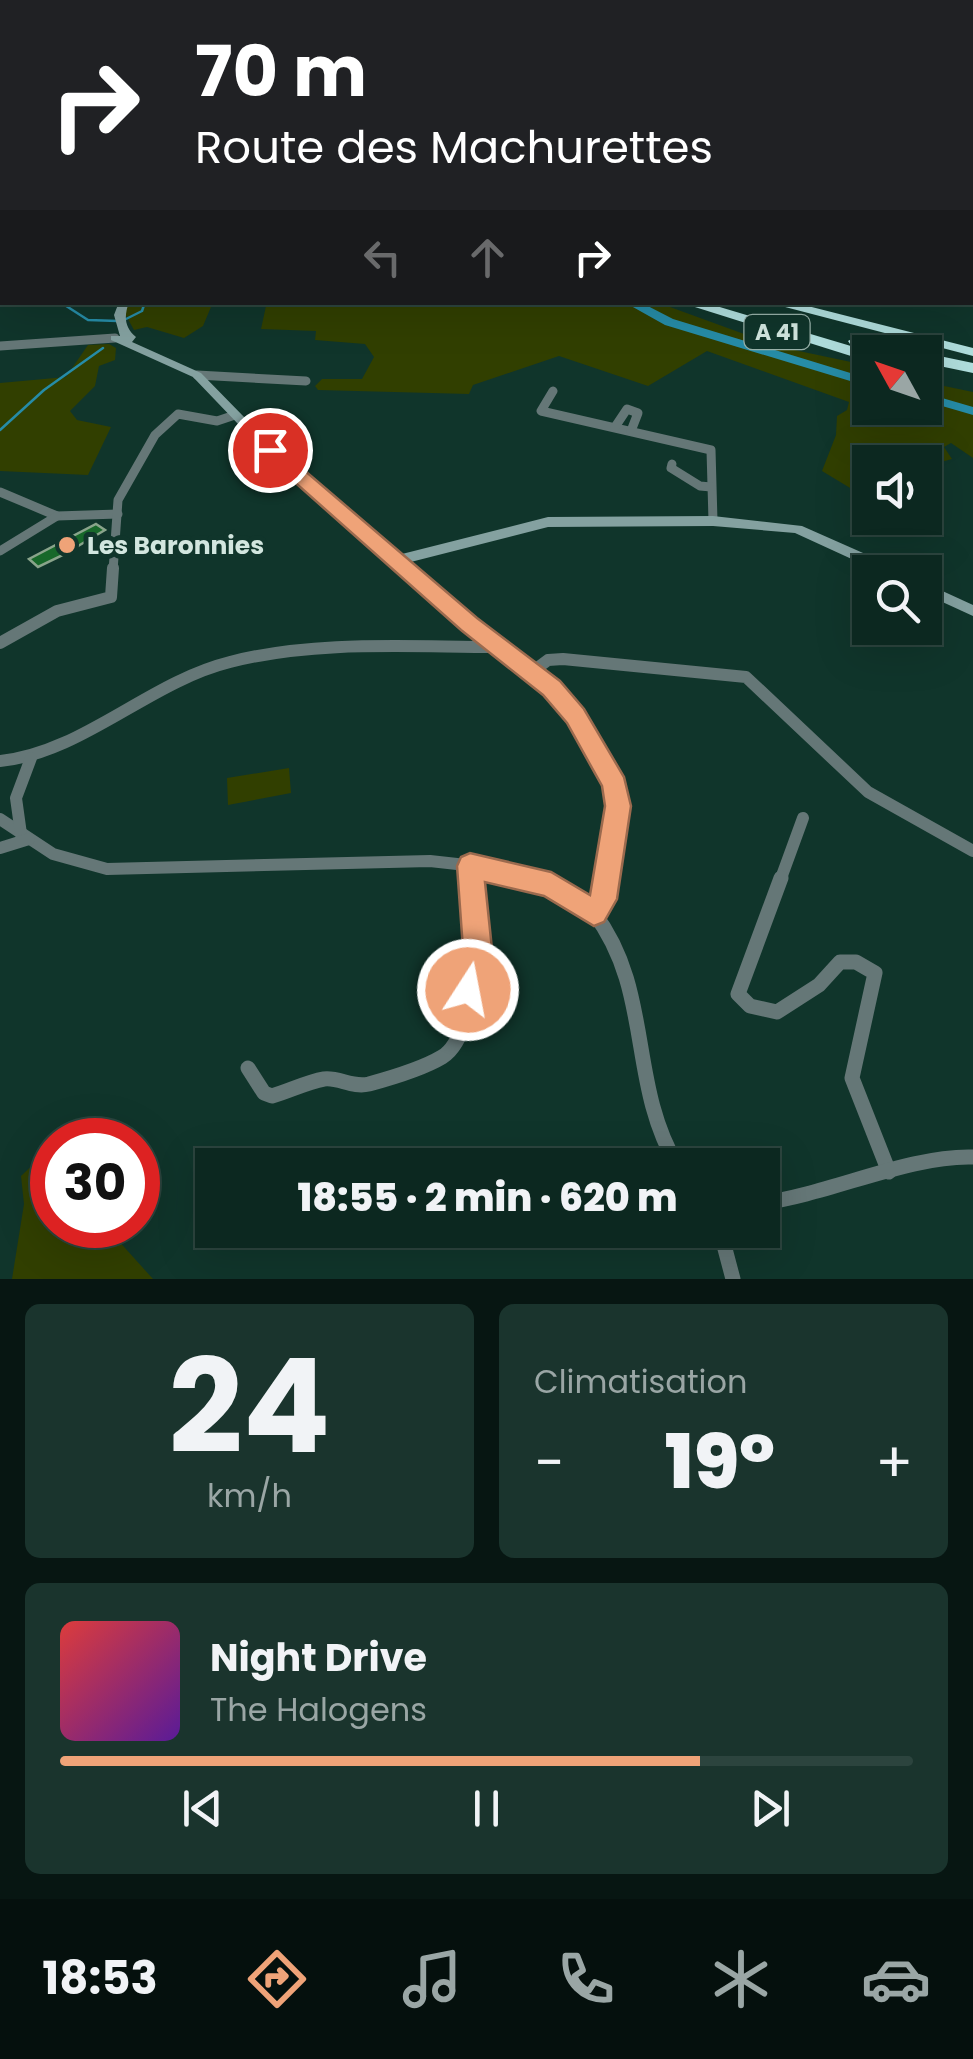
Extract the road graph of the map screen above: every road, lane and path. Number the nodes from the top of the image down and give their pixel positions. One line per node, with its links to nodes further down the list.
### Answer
1 (124, 305): 6 (street)
2 (696, 305): 10 (highway, A 41)
3 (728, 305): 7 (highway, A 41)
4 (786, 305): 9 (highway)
5 (797, 305): 9 (highway)
6 (121, 331): 8 (street); 14 (street)
7 (852, 338)
8 (0, 346)
9 (973, 350)
10 (852, 352)
11 (942, 362): 12 (highway)
12 (973, 368)
13 (942, 374): 15 (highway)
14 (197, 375): 16 (street); 18 (street)
15 (973, 380)
16 (306, 381)
17 (553, 390): 19 (street)
18 (235, 415): 24 (street); 29 (street)
19 (615, 427): 20 (street); 20 (street)
20 (631, 431): 22 (street)
21 (672, 464): 22 (street)
22 (711, 487): 26 (street)
23 (0, 492): 25 (street)
24 (118, 514): 25 (street); 32 (street)
25 (57, 516): 27 (street)
26 (713, 522): 28 (street); 29 (street)
27 (0, 551)
28 (855, 555)
29 (395, 561): 33 (street)
30 (942, 596): 31 (street)
31 (973, 611)
32 (0, 642)
33 (496, 647): 34 (street); 35 (street)
34 (532, 672): 41 (street); 43 (street)
35 (31, 758): 36 (street); 39 (street)
36 (0, 761)
37 (803, 818): 47 (street)
38 (0, 819): 39 (street)
39 (25, 836): 40 (street); 42 (street)
40 (0, 848)
41 (973, 851)
42 (470, 866): 43 (street); 44 (street)
43 (594, 913): 45 (street)
44 (248, 1068)
45 (668, 1148)
46 (973, 1157): 47 (street)
47 (889, 1172): 48 (street)
48 (780, 1200)
49 (725, 1248): 50 (street)
50 (733, 1279)

